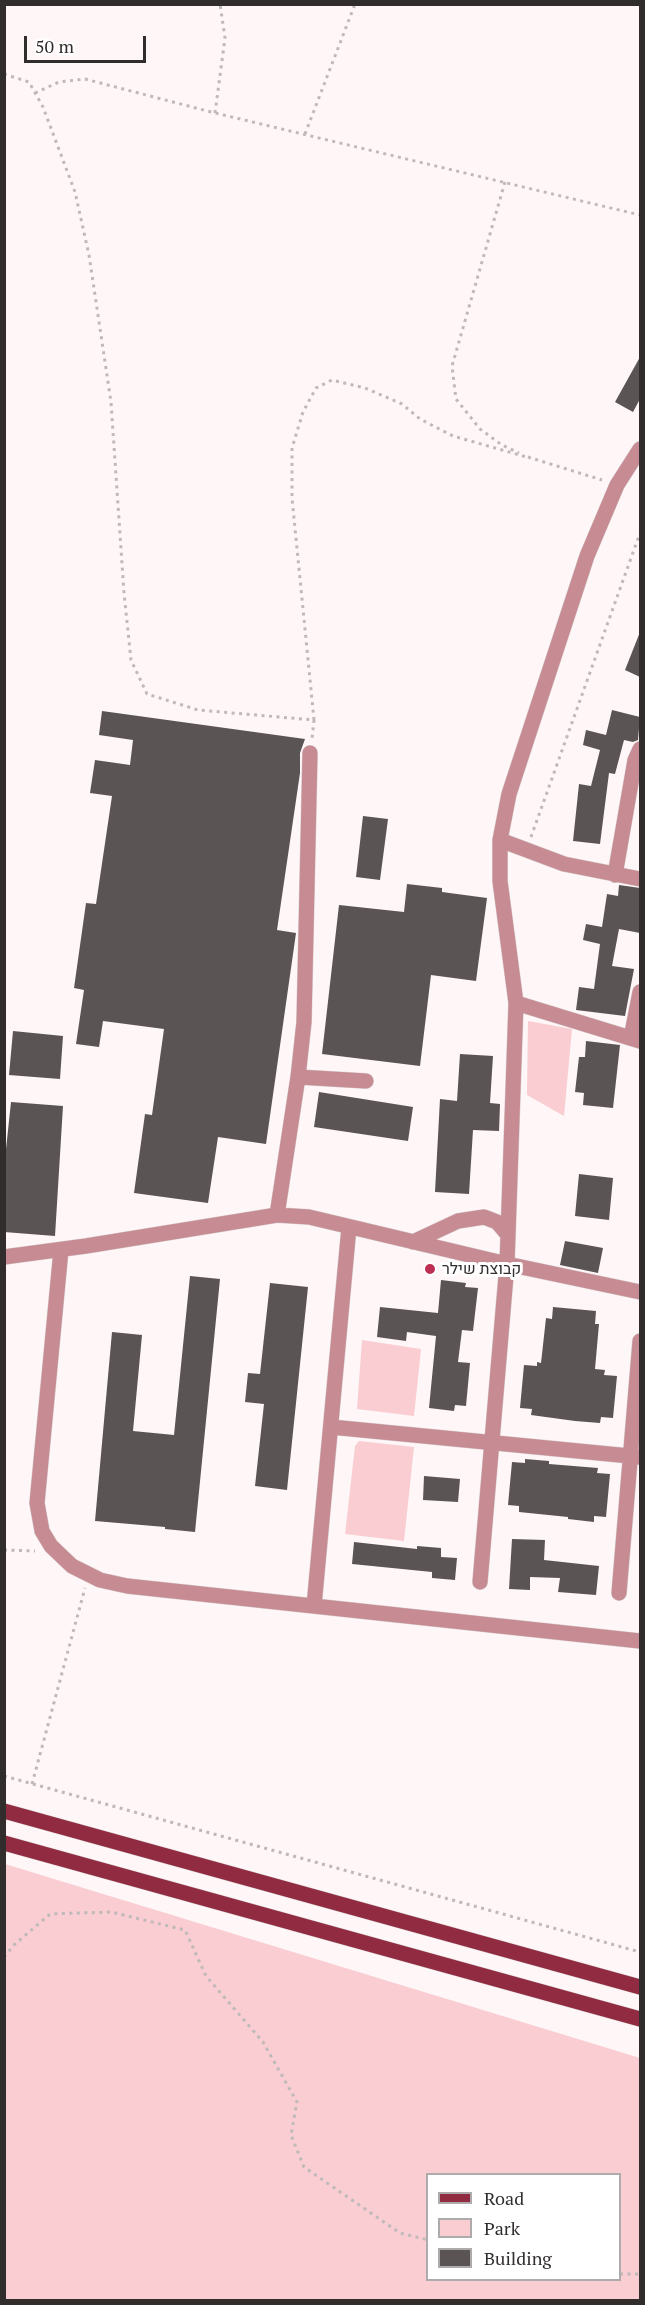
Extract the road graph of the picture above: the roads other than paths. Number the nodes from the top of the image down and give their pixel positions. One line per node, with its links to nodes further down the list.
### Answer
1 (640, 449): 4 (street)
2 (640, 749): 5 (street)
3 (310, 753): 10 (street)
4 (500, 840): 5 (street); 8 (street)
5 (615, 875): 6 (street)
6 (640, 879)
7 (640, 992): 9 (street)
8 (516, 1003): 9 (street); 14 (street)
9 (636, 1040)
10 (298, 1077): 11 (street); 12 (street)
11 (366, 1081)
12 (277, 1215): 13 (street); 16 (street)
13 (349, 1227): 15 (street); 21 (street)
14 (508, 1235): 15 (street); 18 (street)
15 (413, 1242): 18 (street)
16 (61, 1250): 17 (street); 26 (street)
17 (4, 1257)
18 (507, 1264): 19 (street); 22 (street)
19 (640, 1292)
20 (640, 1341): 23 (street)
21 (331, 1427): 22 (street); 26 (street)
22 (492, 1443): 23 (street); 24 (street)
23 (635, 1456): 25 (street)
24 (480, 1582)
25 (618, 1593)
26 (314, 1606): 27 (street)
27 (640, 1641)
28 (4, 1811): 30 (main road)
29 (4, 1843): 31 (main road)
30 (640, 1987)
31 (640, 2019)

